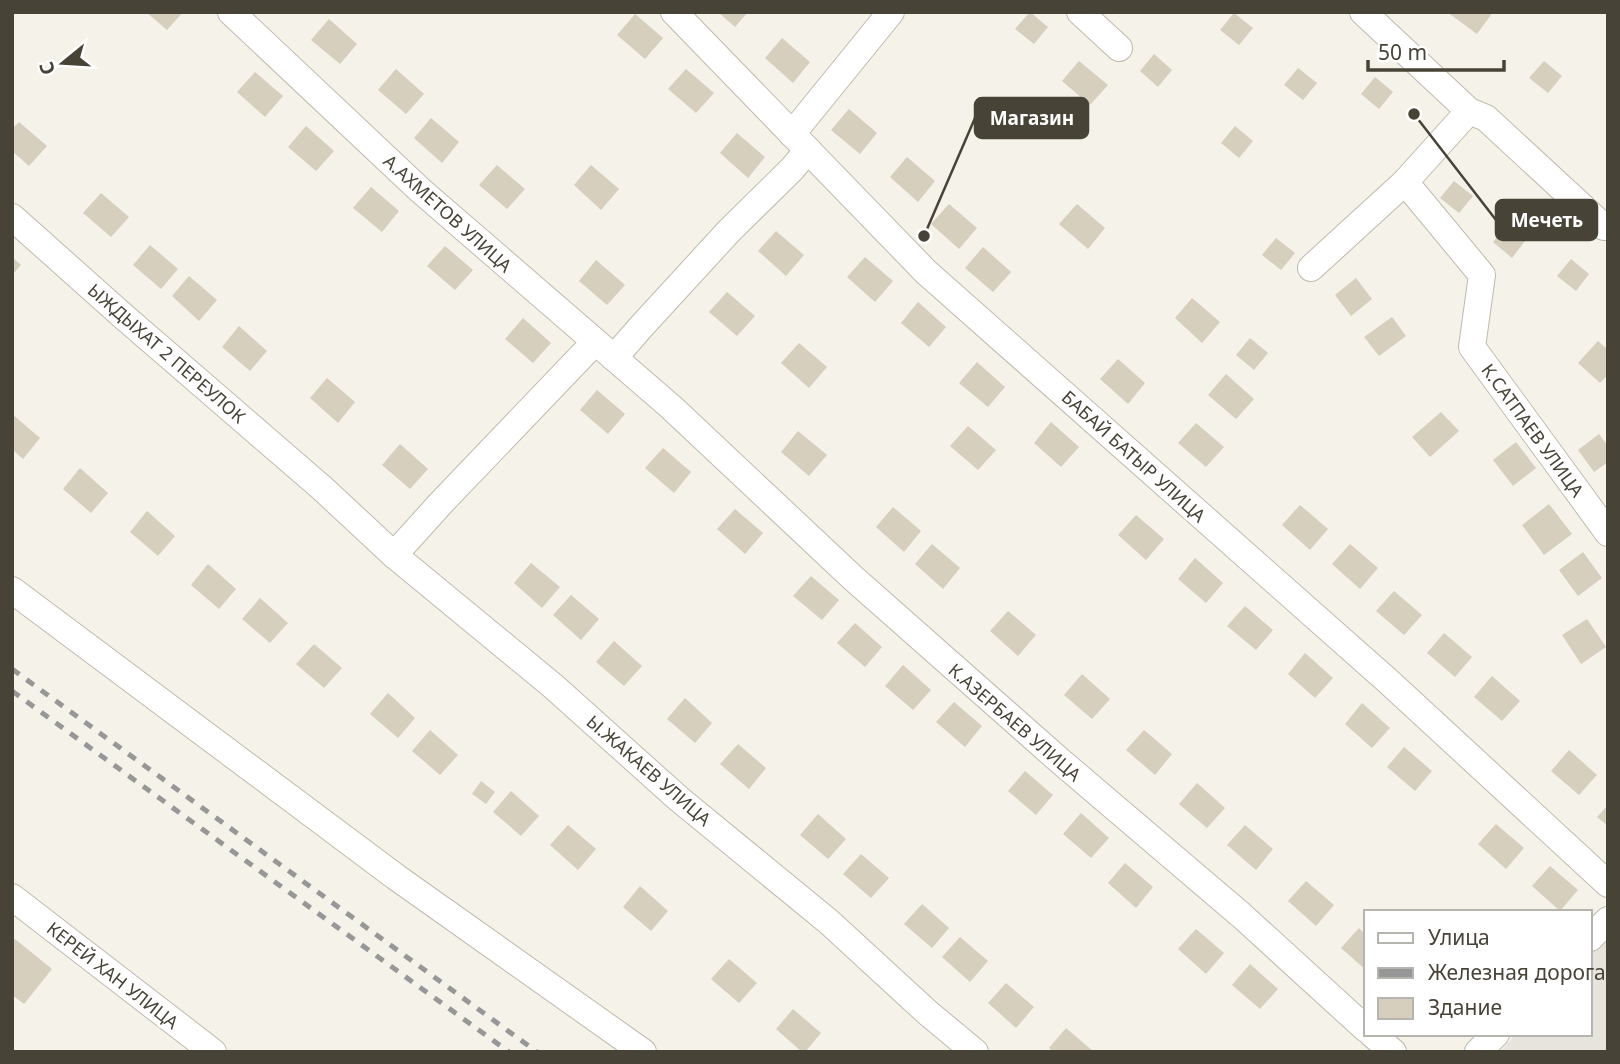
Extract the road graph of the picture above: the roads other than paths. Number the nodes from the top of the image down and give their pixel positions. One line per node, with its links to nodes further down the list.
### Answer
1 (231, 12): 13 (street, А.АХМЕТОВ УЛИЦА)
2 (674, 12): 8 (street, БАБАЙ БАТЫР УЛИЦА)
3 (891, 12): 8 (street)
4 (1080, 12): 6 (street)
5 (1363, 12): 7 (street)
6 (1119, 48)
7 (1469, 111): 9 (street); 11 (street)
8 (800, 142): 13 (street); 19 (street, БАБАЙ БАТЫР УЛИЦА)
9 (1405, 182): 12 (street); 16 (street, К.САТПАЕВ УЛИЦА)
10 (12, 218): 15 (street, ЫЖДЫХАТ 2 ПЕРЕУЛОК)
11 (1608, 227)
12 (1311, 268)
13 (605, 350): 14 (street, А.АХМЕТОВ УЛИЦА); 17 (street)
14 (671, 407): 23 (street, К.АЗЕРБАЕВ УЛИЦА)
15 (322, 488): 17 (street, Ы.ЖАКАЕВ УЛИЦА)
16 (1608, 533)
17 (394, 555): 28 (street, Ы.ЖАКАЕВ УЛИЦА)
18 (12, 590): 27 (street)
19 (1608, 884)
20 (12, 897): 26 (street, КЕРЕЙ ХАН УЛИЦА)
21 (1608, 920): 22 (street)
22 (1592, 936)
23 (1364, 1027)
24 (1374, 1036): 29 (street)
25 (1494, 1036): 30 (street)
26 (213, 1052)
27 (643, 1052)
28 (975, 1052)
29 (1393, 1052)
30 (1478, 1052)

